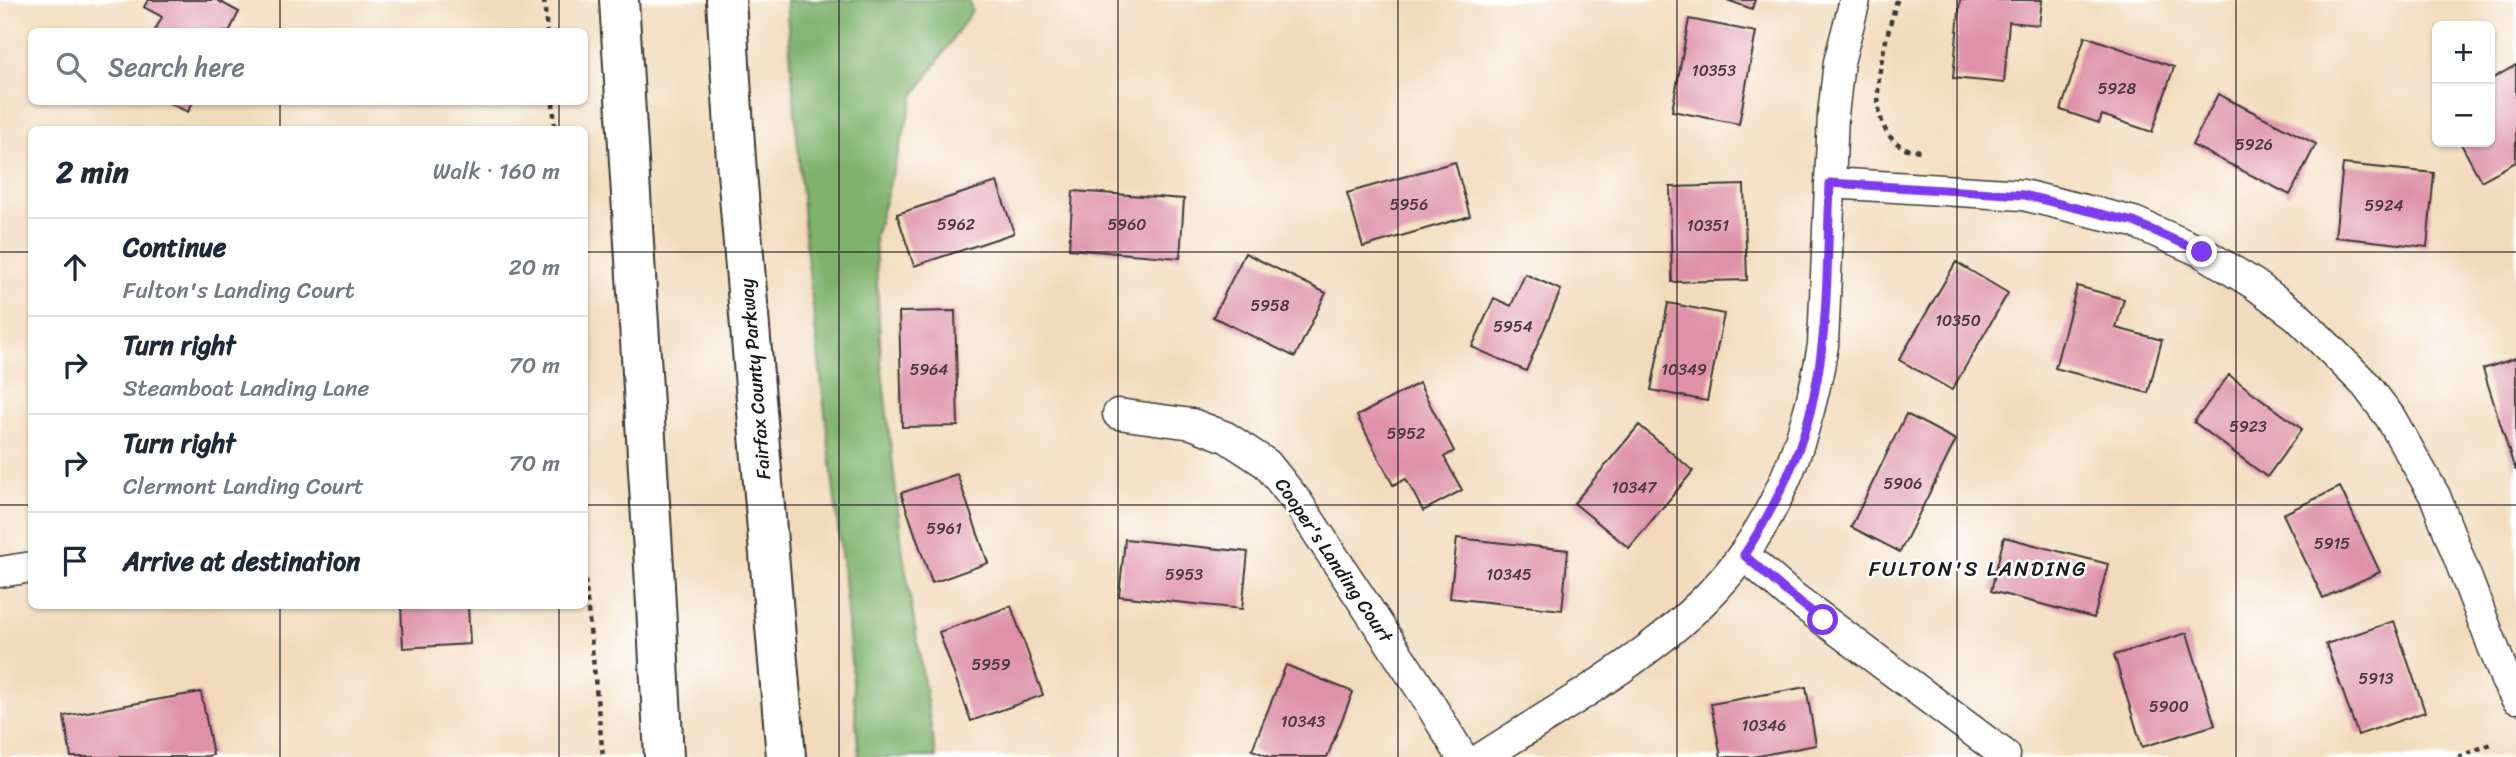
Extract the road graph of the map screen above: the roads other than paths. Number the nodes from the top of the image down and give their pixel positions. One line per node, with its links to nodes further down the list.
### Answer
1 (619, 0): 11 (highway)
2 (726, 0): 12 (highway, Fairfax County Parkway)
3 (1855, 0): 4 (street)
4 (1830, 183): 6 (street); 9 (street)
5 (1118, 414): 13 (street, Cooper's Landing Court)
6 (1744, 555): 10 (street); 14 (street)
7 (28, 568): 8 (street)
8 (0, 572)
9 (2516, 698)
10 (2005, 755)
11 (664, 757)
12 (786, 757)
13 (1462, 757)
14 (1483, 757)

